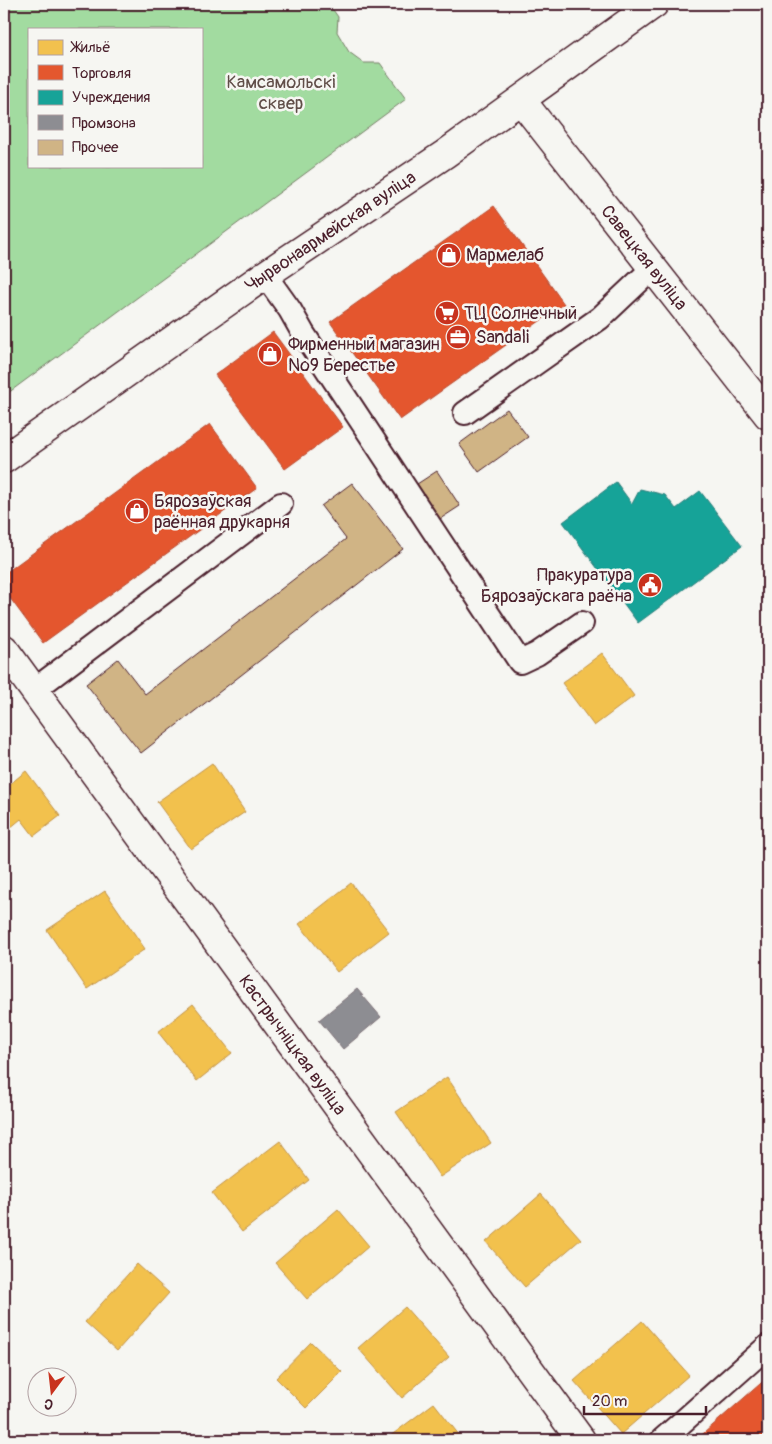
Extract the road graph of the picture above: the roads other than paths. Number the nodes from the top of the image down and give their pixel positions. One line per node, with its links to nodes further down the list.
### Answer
1 (654, 4): 2 (street, Чырвонаармейская вуліца)
2 (521, 100): 3 (street, Савецкая вуліца); 4 (street, Чырвонаармейская вуліца)
3 (653, 268): 5 (lane); 6 (street, Савецкая вуліца)
4 (265, 275): 7 (street, Чырвонаармейская вуліца); 9 (lane)
5 (465, 413)
6 (768, 415)
7 (4, 458)
8 (281, 504): 11 (lane)
9 (582, 623)
10 (4, 649): 11 (street, Кастрычніцкая вуліца)
11 (34, 690): 13 (street, Кастрычніцкая вуліца)
12 (768, 1346): 14 (lane)
13 (581, 1440)
14 (662, 1440)

